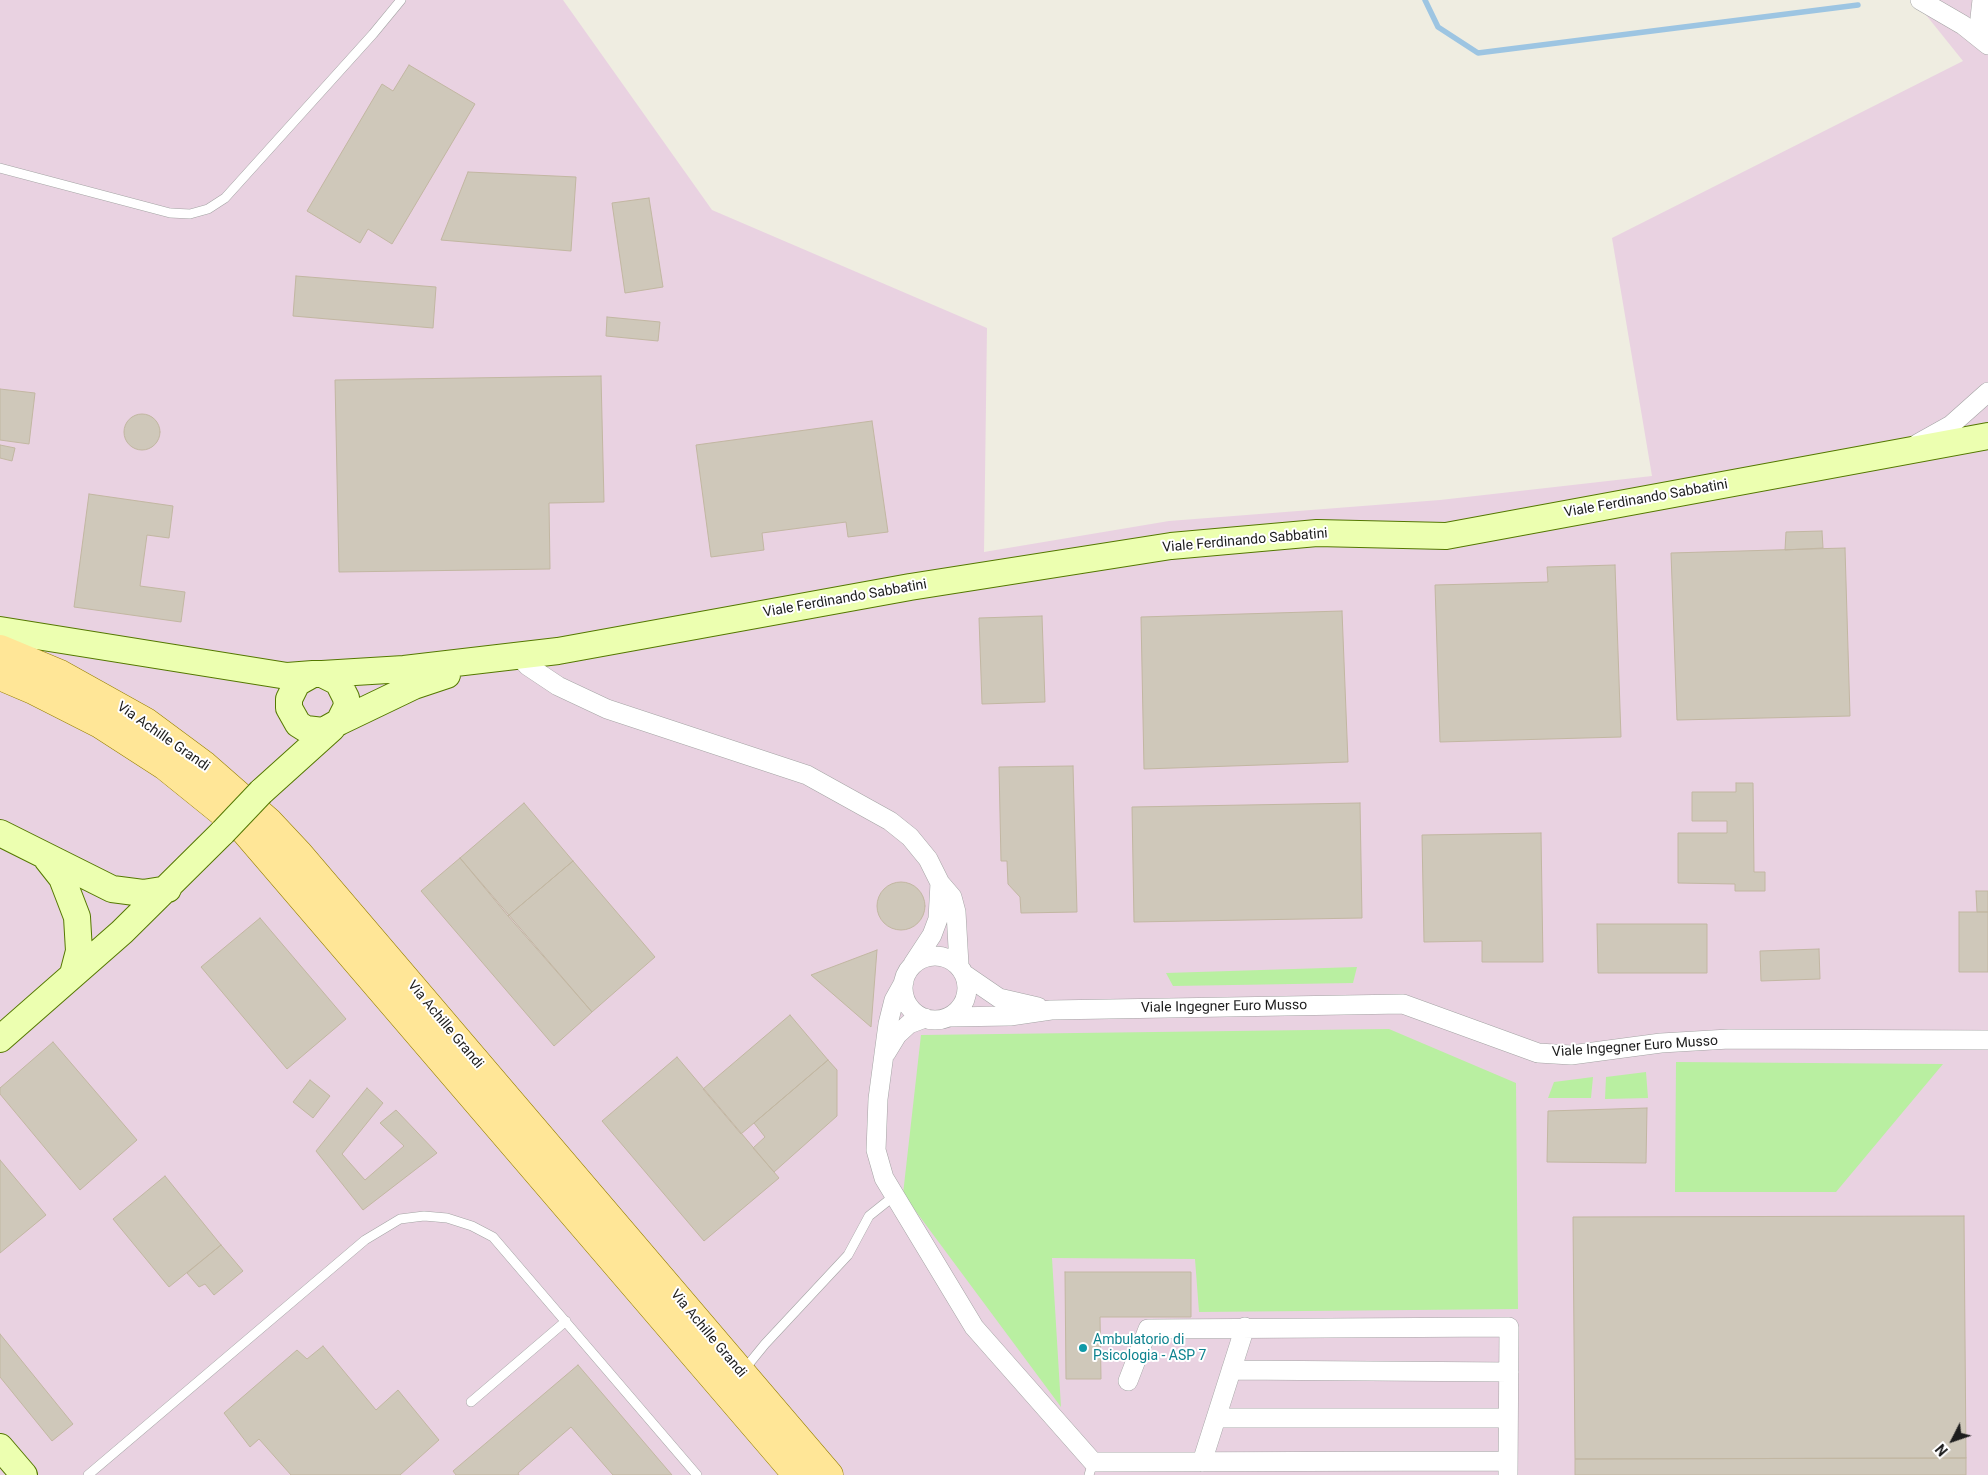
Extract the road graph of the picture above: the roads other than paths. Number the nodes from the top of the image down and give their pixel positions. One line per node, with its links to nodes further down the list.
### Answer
1 (401, 0): 5 (lane)
2 (1920, 0): 4 (street)
3 (1982, 0): 4 (street)
4 (1986, 43)
5 (0, 168)
6 (1988, 392): 8 (street)
7 (1988, 436): 8 (street, Viale Ferdinando Sabbatini)
8 (1903, 451): 12 (street, Viale Ferdinando Sabbatini)
9 (0, 630): 10 (street)
10 (95, 644): 13 (street); 16 (street)
11 (0, 649): 16 (main road, Via Achille Grandi)
12 (510, 656): 14 (street); 18 (street); 22 (street)
13 (257, 672): 14 (street); 17 (street)
14 (317, 674): 17 (street); 18 (street)
15 (0, 676): 51 (main road, Via Achille Grandi)
16 (89, 689): 39 (main road, Via Achille Grandi)
17 (291, 713): 18 (street); 19 (street)
18 (336, 725): 19 (street)
19 (260, 792): 23 (street, bridge)
20 (0, 833): 21 (street)
21 (44, 857): 23 (street); 26 (street)
22 (940, 883): 24 (street); 25 (street)
23 (168, 889): 26 (street)
24 (913, 964): 25 (street); 27 (street)
25 (962, 970): 28 (street); 29 (street)
26 (73, 974): 31 (street)
27 (904, 982): 30 (street); 33 (street)
28 (1051, 1010): 29 (street); 32 (street, Viale Ingegner Euro Musso)
29 (949, 1017): 30 (street)
30 (925, 1018): 33 (street)
31 (0, 1039)
32 (1988, 1040)
33 (884, 1056): 34 (street)
34 (894, 1196): 39 (lane); 47 (street)
35 (566, 1321): 41 (lane); 49 (lane); 50 (lane)
36 (1244, 1327): 37 (street); 38 (street); 40 (street)
37 (1231, 1370): 38 (street); 42 (street)
38 (1509, 1372): 43 (street)
39 (741, 1373): 52 (main road, Via Achille Grandi)
40 (1128, 1380)
41 (471, 1402)
42 (1216, 1418): 43 (street); 45 (street)
43 (1508, 1418): 46 (street)
44 (0, 1447): 48 (street)
45 (1202, 1462): 46 (street); 47 (street)
46 (1508, 1468)
47 (1091, 1469)
48 (24, 1475)
49 (88, 1475)
50 (697, 1475)
51 (797, 1475)
52 (829, 1475)

